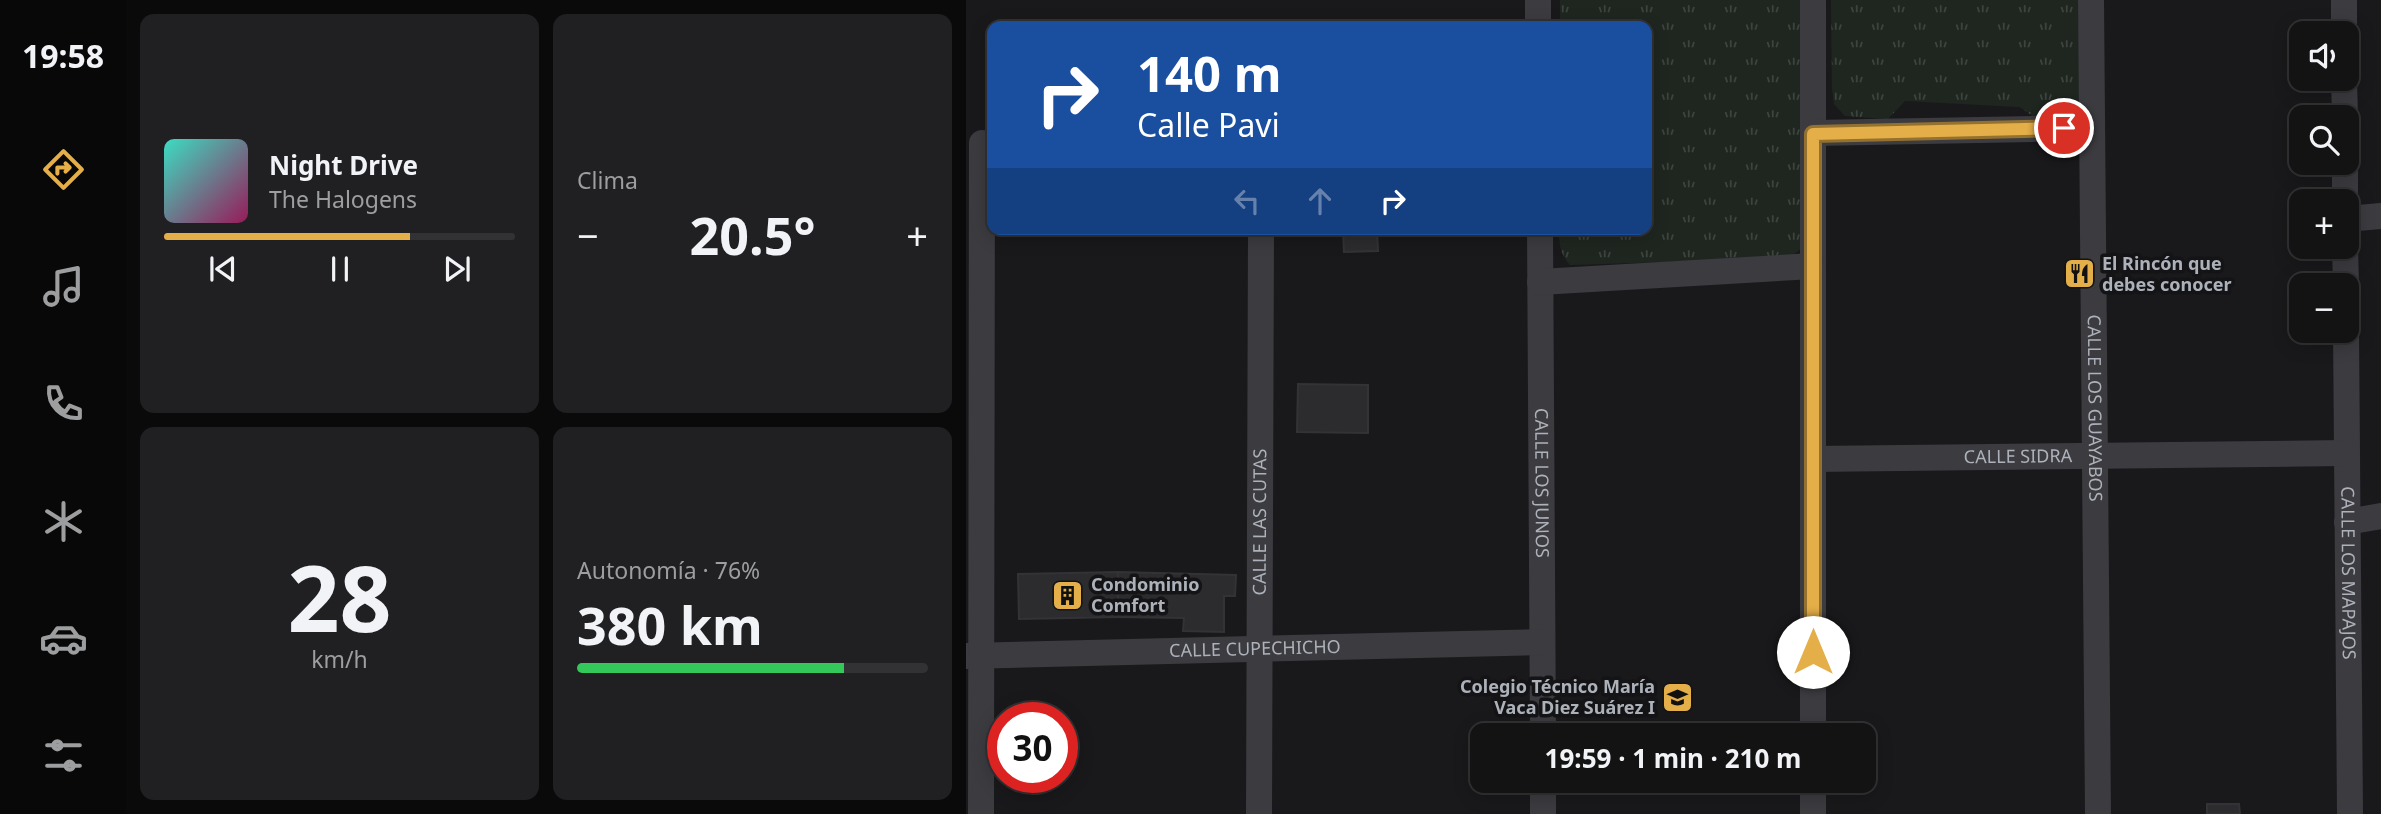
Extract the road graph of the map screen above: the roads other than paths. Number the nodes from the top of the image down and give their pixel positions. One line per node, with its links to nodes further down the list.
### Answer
1 (1538, 0): 5 (street)
2 (1813, 0): 8 (street)
3 (2091, 0): 7 (street, CALLE LOS GUAYABOS)
4 (2344, 0): 6 (street)
5 (1538, 21)
6 (2344, 21)
7 (2092, 128): 8 (street); 18 (street, CALLE LOS GUAYABOS)
8 (1813, 134): 14 (street)
9 (980, 142): 24 (street)
10 (2381, 216): 11 (street)
11 (2359, 218)
12 (1261, 235): 23 (street, CALLE LAS CUTAS)
13 (1540, 235): 15 (street, CALLE LOS JUNOS)
14 (1813, 266): 15 (street); 19 (street)
15 (1540, 282): 22 (street, CALLE LOS JUNOS)
16 (2346, 343): 17 (street, CALLE LOS MAPAJOS)
17 (2347, 453): 18 (street, CALLE SIDRA); 21 (street, CALLE LOS MAPAJOS)
18 (2094, 456): 19 (street, CALLE SIDRA); 33 (street, CALLE LOS GUAYABOS)
19 (1813, 459): 26 (street)
20 (2381, 516): 21 (street)
21 (2347, 522): 34 (street, CALLE LOS MAPAJOS)
22 (1542, 642): 23 (street, CALLE CUPECHICHO); 25 (street, CALLE LOS JUNOS)
23 (1259, 649): 24 (street, CALLE CUPECHICHO); 30 (street, CALLE LAS CUTAS)
24 (974, 655): 29 (street)
25 (1543, 723)
26 (1813, 723)
27 (1543, 793): 31 (street)
28 (1813, 793): 32 (street)
29 (981, 814)
30 (1259, 814)
31 (1543, 814)
32 (1813, 814)
33 (2098, 814)
34 (2350, 814)

